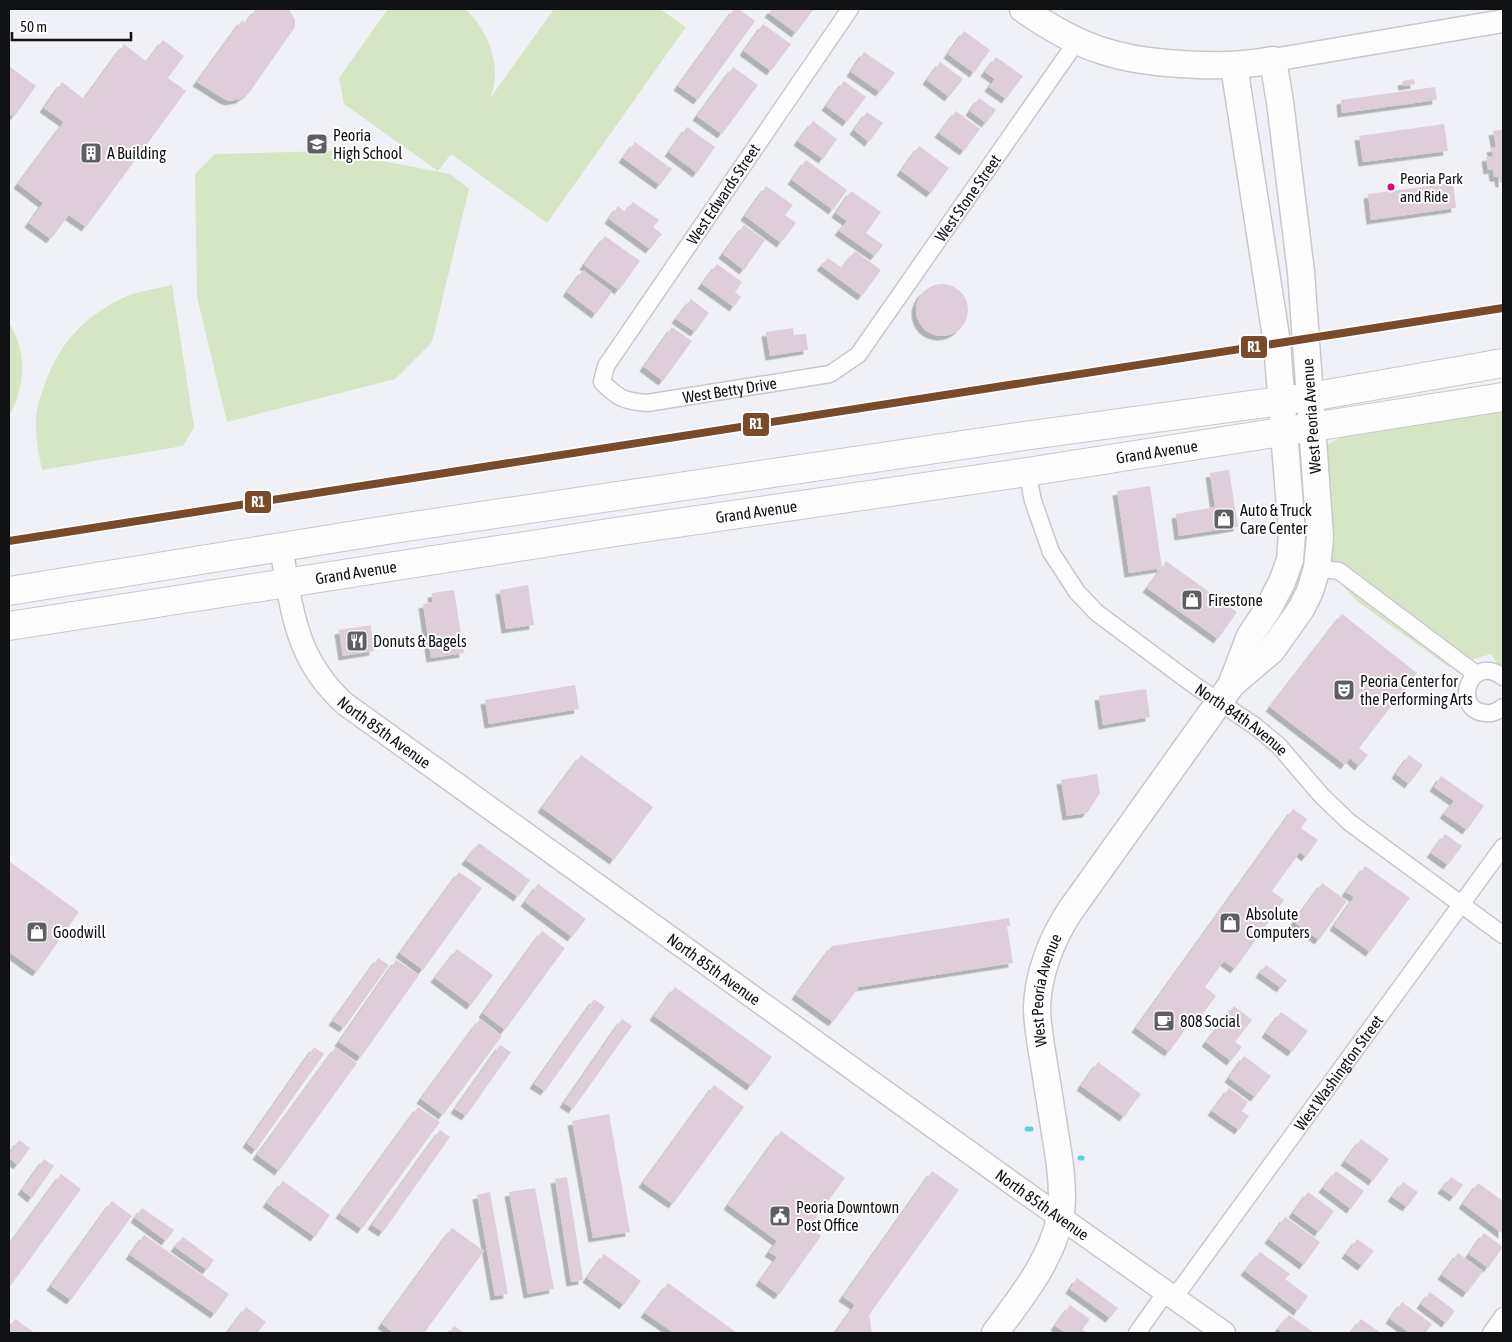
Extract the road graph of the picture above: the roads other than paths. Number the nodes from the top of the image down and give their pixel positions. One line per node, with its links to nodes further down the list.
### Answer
1 (850, 9): 8 (street, West Edwards Street)
2 (1023, 9): 4 (main road)
3 (1503, 21): 5 (street)
4 (1077, 41): 5 (main road); 6 (street, West Stone Street)
5 (1253, 63): 9 (main road, West Peoria Avenue); 11 (main road, West Peoria Avenue)
6 (858, 354): 8 (street, West Betty Drive)
7 (1503, 363): 9 (highway, Grand Avenue)
8 (602, 382)
9 (1310, 397): 11 (highway, Grand Avenue); 12 (main road, West Peoria Avenue)
10 (1503, 397): 12 (highway, Grand Avenue)
11 (1281, 401): 13 (main road, West Peoria Avenue); 14 (highway, Grand Avenue)
12 (1311, 426): 13 (highway, Grand Avenue); 18 (main road, West Peoria Avenue)
13 (1284, 431): 15 (highway, Grand Avenue); 24 (main road, West Peoria Avenue)
14 (804, 468): 16 (highway); 17 (highway, Grand Avenue)
15 (1026, 472): 16 (highway, Grand Avenue); 24 (street, North 84th Avenue)
16 (811, 504): 19 (highway, Grand Avenue)
17 (282, 548): 19 (street, North 85th Avenue); 20 (highway, Grand Avenue)
18 (1317, 568): 22 (street); 24 (main road, West Peoria Avenue)
19 (288, 582): 21 (highway, Grand Avenue); 29 (street, North 85th Avenue)
20 (9, 591)
21 (9, 626)
22 (1476, 674): 23 (street); 25 (street)
23 (1503, 678)
24 (1226, 693): 27 (street, North 84th Avenue); 29 (main road, West Peoria Avenue)
25 (1503, 707)
26 (1503, 847): 27 (street, West Washington Street)
27 (1461, 904): 28 (street, North 84th Avenue); 30 (street, West Washington Street)
28 (1503, 935)
29 (1060, 1217): 30 (street, North 85th Avenue); 32 (main road, West Peoria Avenue)
30 (1170, 1295): 33 (street, West Washington Street); 34 (street, North 85th Avenue)
31 (1503, 1316): 35 (street)
32 (995, 1333)
33 (1137, 1333)
34 (1224, 1333)
35 (1491, 1333)

